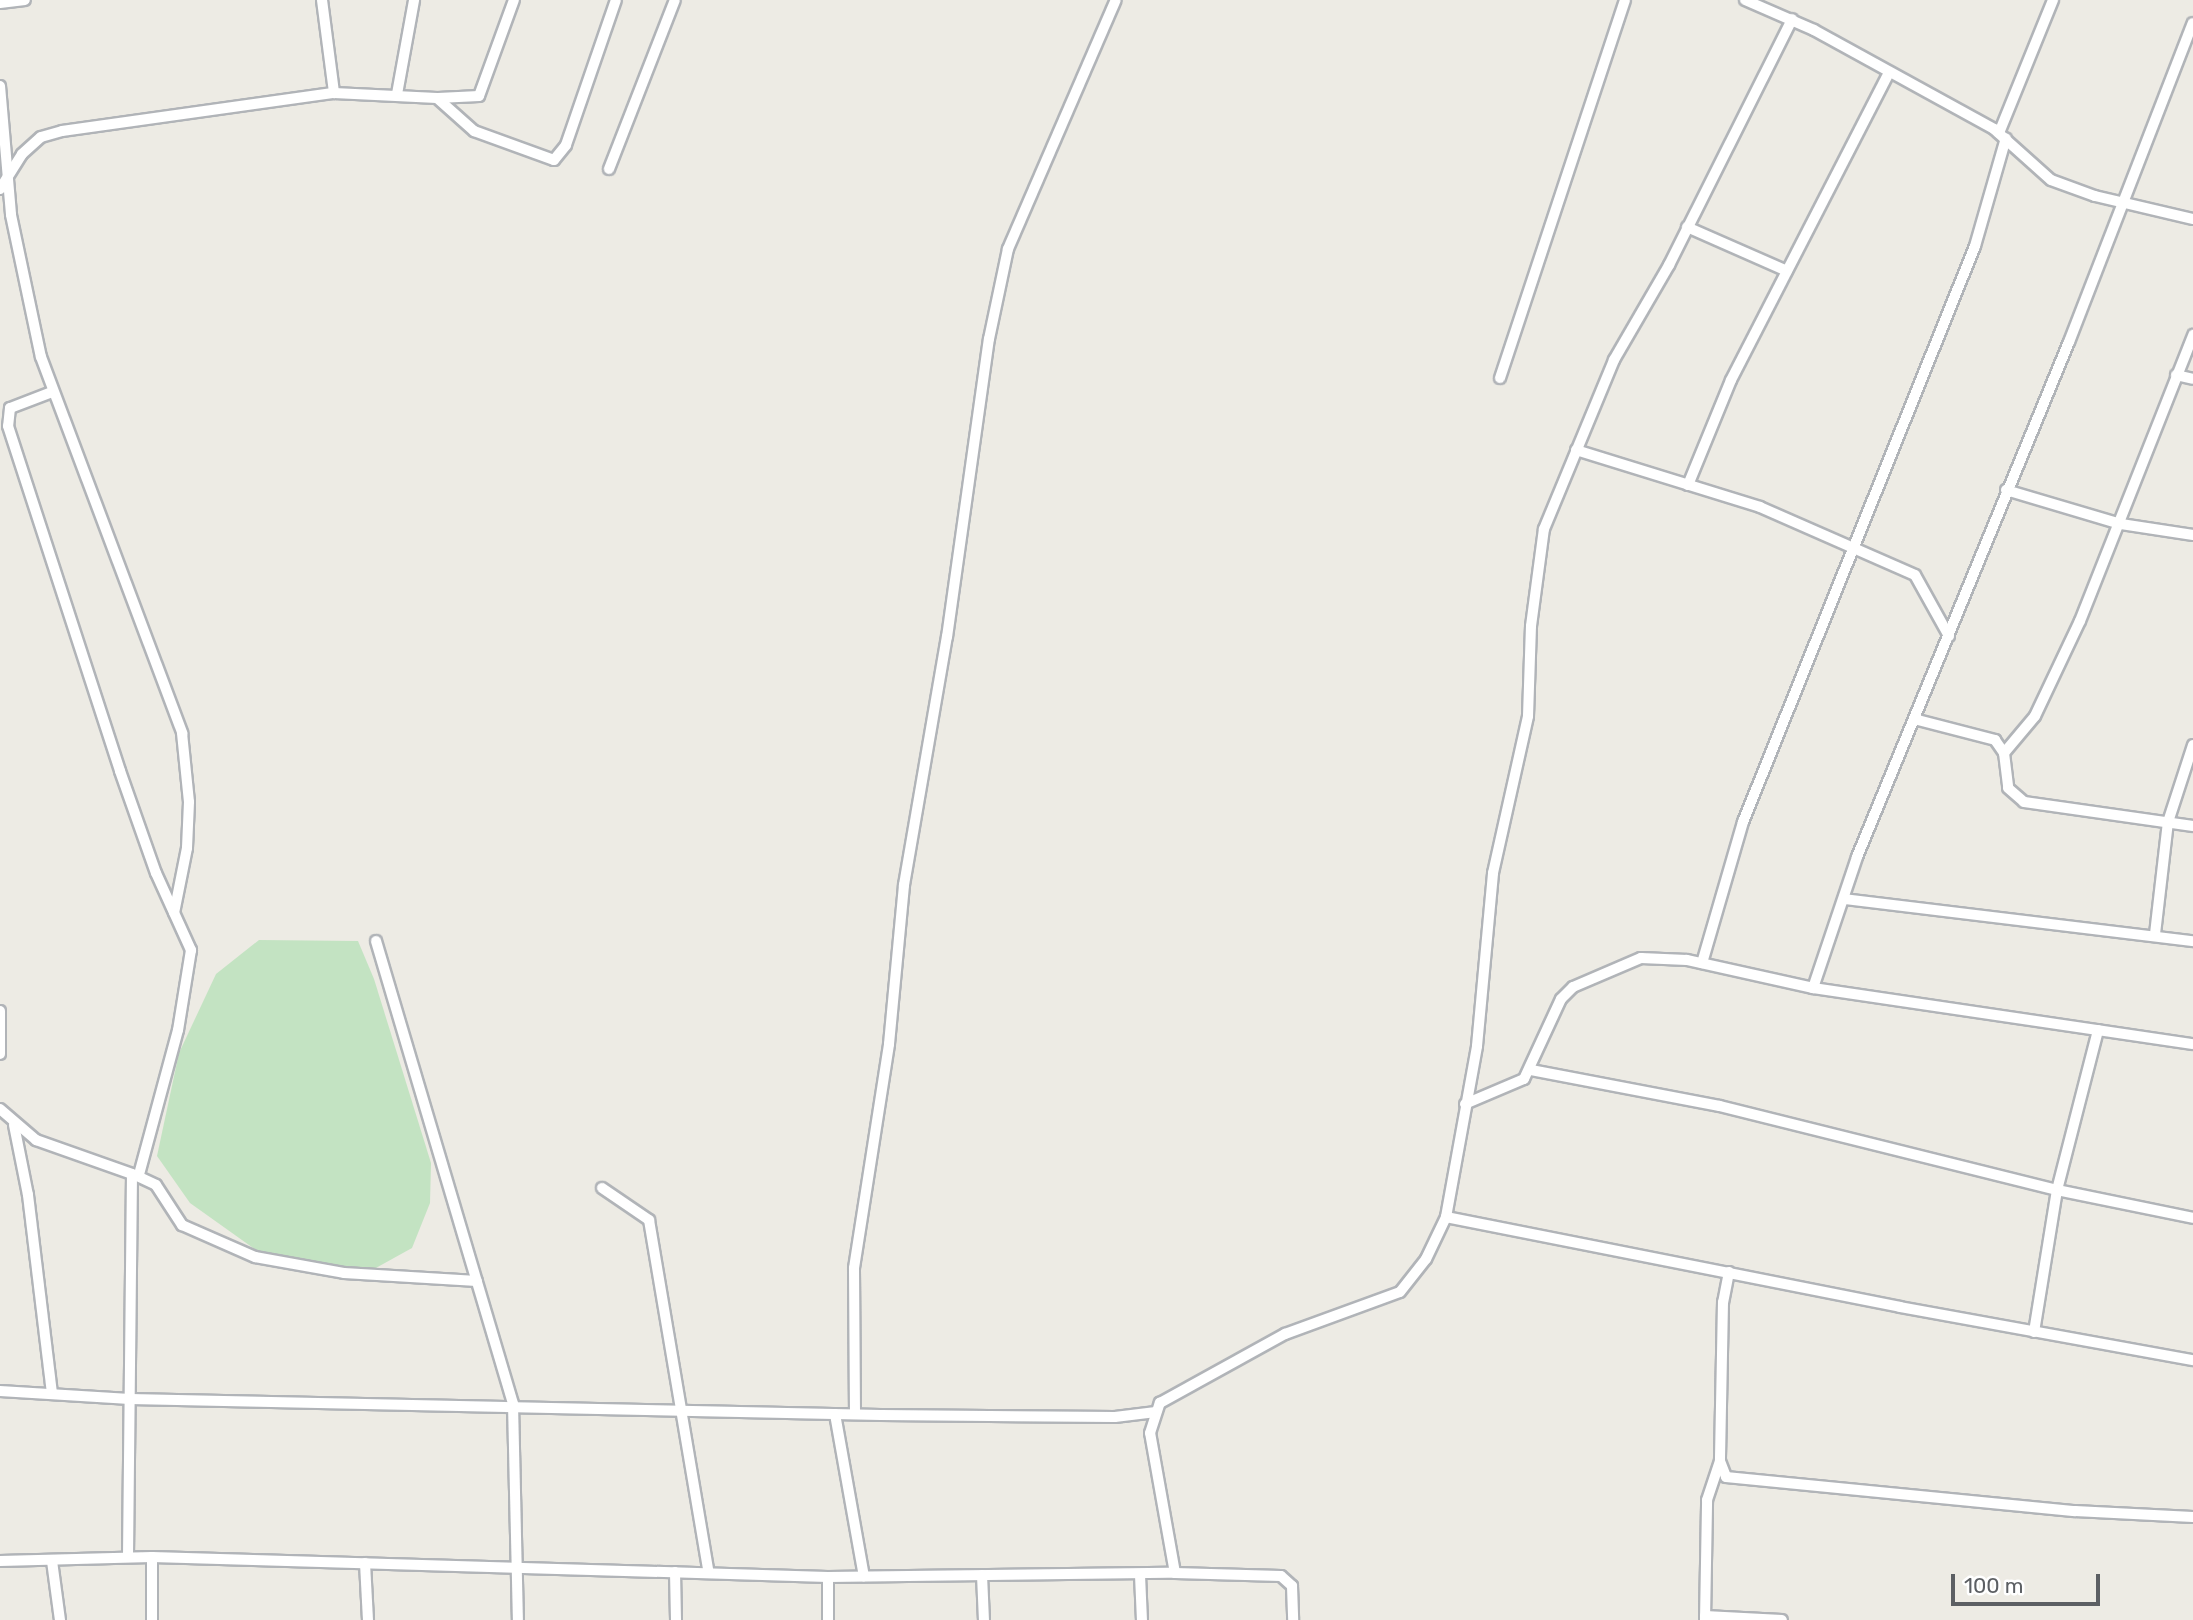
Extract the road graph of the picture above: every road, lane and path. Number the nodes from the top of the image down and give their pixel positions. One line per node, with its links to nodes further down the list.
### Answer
1 (25, 0): 11 (street)
2 (322, 0): 16 (street)
3 (414, 0): 17 (street)
4 (514, 0): 18 (street)
5 (616, 0): 18 (street)
6 (675, 0): 20 (street)
7 (1116, 0): 75 (street)
8 (1625, 0): 29 (street)
9 (1745, 0): 12 (street)
10 (2053, 0): 19 (street)
11 (0, 3)
12 (1792, 19): 14 (street); 25 (street)
13 (2193, 23): 23 (street)
14 (1888, 74): 19 (street); 26 (street)
15 (0, 86): 21 (street)
16 (334, 93): 17 (street); 21 (street)
17 (397, 94): 18 (street)
18 (438, 98)
19 (2002, 135): 23 (street); 37 (street)
20 (609, 169)
21 (8, 176): 22 (street); 31 (street)
22 (0, 189)
23 (2122, 202): 24 (street); 34 (street)
24 (2193, 219)
25 (1687, 227): 26 (street); 32 (street)
26 (1787, 271): 33 (street)
27 (2193, 335): 28 (street)
28 (2176, 376): 30 (street); 35 (street)
29 (1500, 378)
30 (2193, 379)
31 (52, 392): 45 (street); 45 (street)
32 (1576, 450): 33 (street); 56 (street)
33 (1688, 485): 37 (street)
34 (2006, 490): 35 (street); 38 (street)
35 (2121, 524): 36 (street); 41 (street)
36 (2193, 535)
37 (1855, 552): 38 (street); 49 (street)
38 (1949, 636): 39 (street)
39 (1914, 719): 41 (street); 44 (street)
40 (2193, 745): 42 (street)
41 (2004, 753): 42 (street)
42 (2168, 822): 43 (street); 46 (street)
43 (2193, 826)
44 (1844, 899): 46 (street); 50 (street)
45 (174, 913): 59 (street)
46 (2155, 934): 48 (street)
47 (376, 941): 65 (street)
48 (2193, 942)
49 (1702, 963): 50 (street); 55 (street)
50 (1813, 988): 52 (street)
51 (0, 1011): 54 (street)
52 (2098, 1030): 53 (street); 61 (street)
53 (2193, 1044)
54 (0, 1054)
55 (1531, 1070): 56 (street); 61 (street)
56 (1465, 1104): 62 (street)
57 (0, 1109): 58 (street)
58 (14, 1125): 59 (street); 69 (street)
59 (136, 1175): 65 (street); 70 (street)
60 (602, 1188): 72 (street)
61 (2057, 1190): 63 (street); 66 (street)
62 (1446, 1217): 64 (street); 73 (street)
63 (2193, 1218)
64 (1729, 1272): 66 (street); 76 (street)
65 (477, 1281): 71 (street)
66 (2034, 1332): 67 (street)
67 (2193, 1360)
68 (0, 1391): 69 (street)
69 (52, 1394): 70 (street)
70 (130, 1399): 71 (street); 78 (street)
71 (513, 1404): 72 (street); 83 (street)
72 (680, 1408): 74 (street); 85 (street)
73 (1154, 1412): 75 (street); 86 (street)
74 (835, 1414): 75 (street); 89 (street)
75 (855, 1414)
76 (1720, 1461): 77 (street); 91 (street)
77 (2193, 1517)
78 (128, 1557): 79 (street); 81 (street)
79 (152, 1557): 82 (street); 93 (street)
80 (0, 1561): 81 (street)
81 (52, 1561): 92 (street)
82 (365, 1563): 83 (street); 94 (street)
83 (516, 1567): 84 (street); 95 (street)
84 (675, 1572): 85 (street); 96 (street)
85 (709, 1573): 90 (street)
86 (1175, 1573): 88 (street); 100 (street)
87 (982, 1575): 88 (street); 89 (street); 98 (street)
88 (1140, 1575): 99 (street)
89 (864, 1576): 90 (street)
90 (828, 1577): 97 (street)
91 (1705, 1618): 101 (street)
92 (60, 1620)
93 (152, 1620)
94 (368, 1620)
95 (518, 1620)
96 (676, 1620)
97 (828, 1620)
98 (984, 1620)
99 (1142, 1620)
100 (1293, 1620)
101 (1782, 1620)

